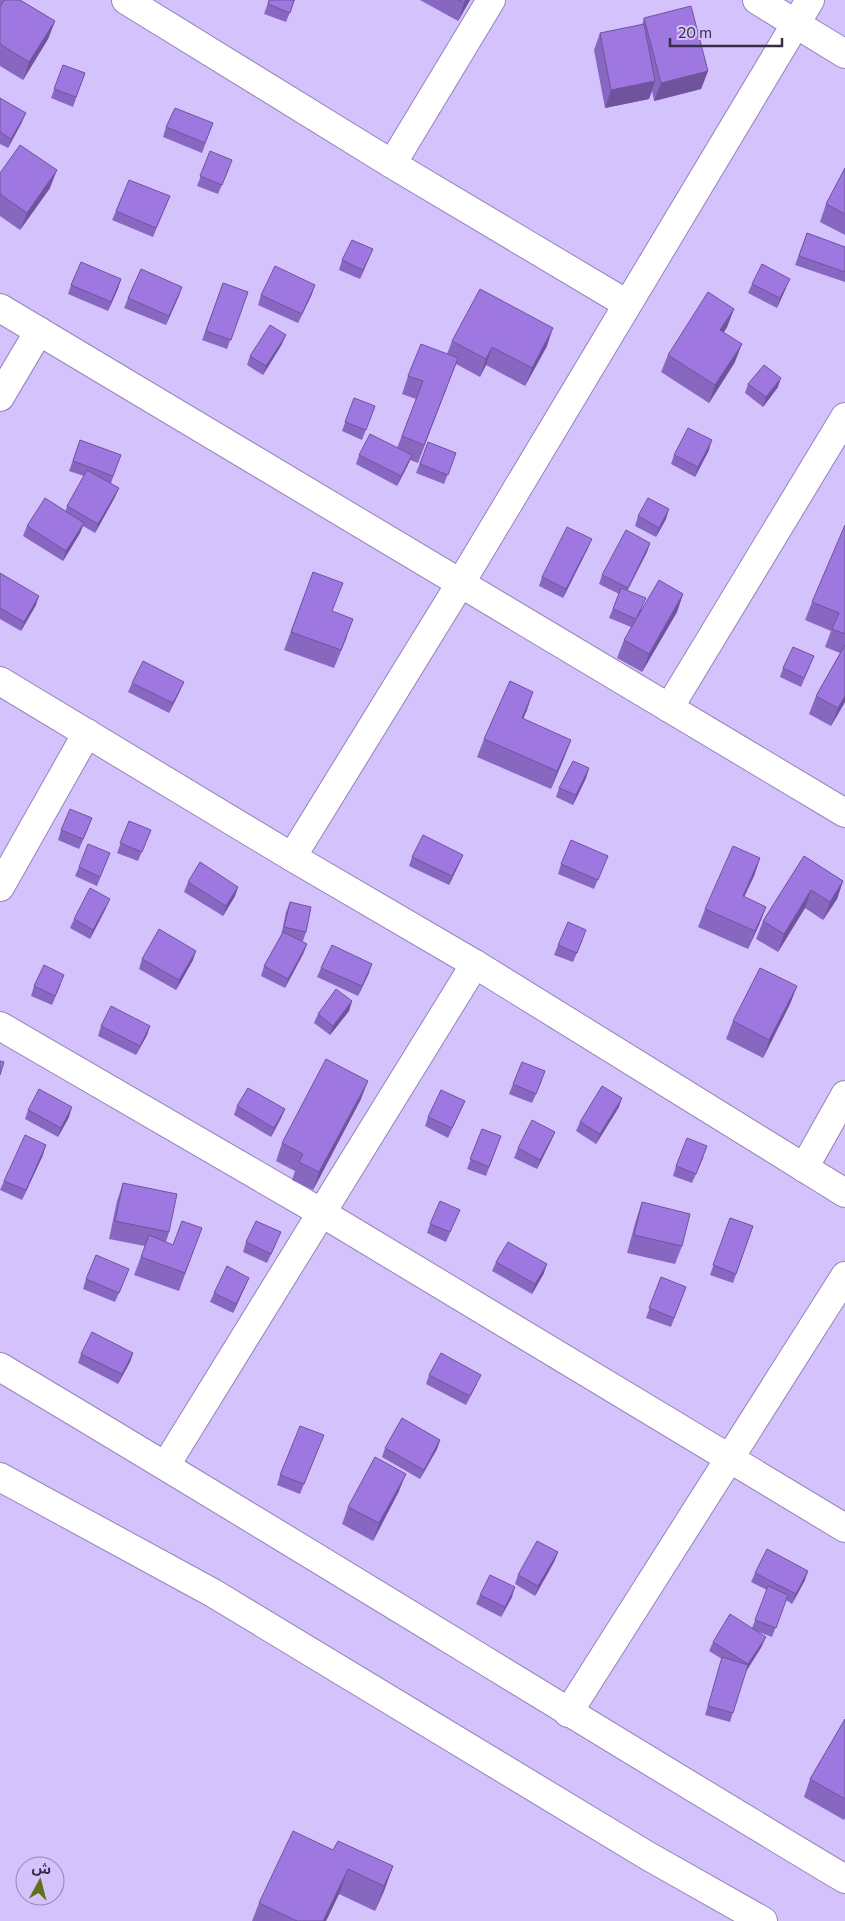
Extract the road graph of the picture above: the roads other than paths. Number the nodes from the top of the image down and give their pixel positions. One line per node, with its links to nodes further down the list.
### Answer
1 (126, 0): 7 (street)
2 (491, 0): 7 (street)
3 (757, 0): 5 (street)
4 (810, 0): 5 (street)
5 (796, 25): 6 (street); 8 (street)
6 (845, 54)
7 (392, 164): 8 (street)
8 (627, 304): 13 (street)
9 (0, 308): 10 (street)
10 (39, 331): 11 (street); 13 (street)
11 (0, 397)
12 (841, 432): 15 (street)
13 (460, 584): 15 (street); 18 (street)
14 (0, 681): 16 (street)
15 (669, 708): 17 (street)
16 (87, 733): 18 (street); 19 (street)
17 (845, 813)
18 (292, 857): 20 (street)
19 (0, 887)
20 (476, 964): 23 (street); 25 (street)
21 (0, 1026): 25 (street)
22 (845, 1095): 23 (street)
23 (804, 1168): 24 (street)
24 (845, 1193)
25 (322, 1214): 28 (street); 29 (street)
26 (845, 1276): 28 (street)
27 (0, 1367): 29 (street)
28 (729, 1460): 31 (street); 32 (street)
29 (166, 1465): 32 (street)
30 (0, 1477): 34 (street)
31 (845, 1528)
32 (568, 1713): 33 (street)
33 (845, 1880)
34 (763, 1921)

